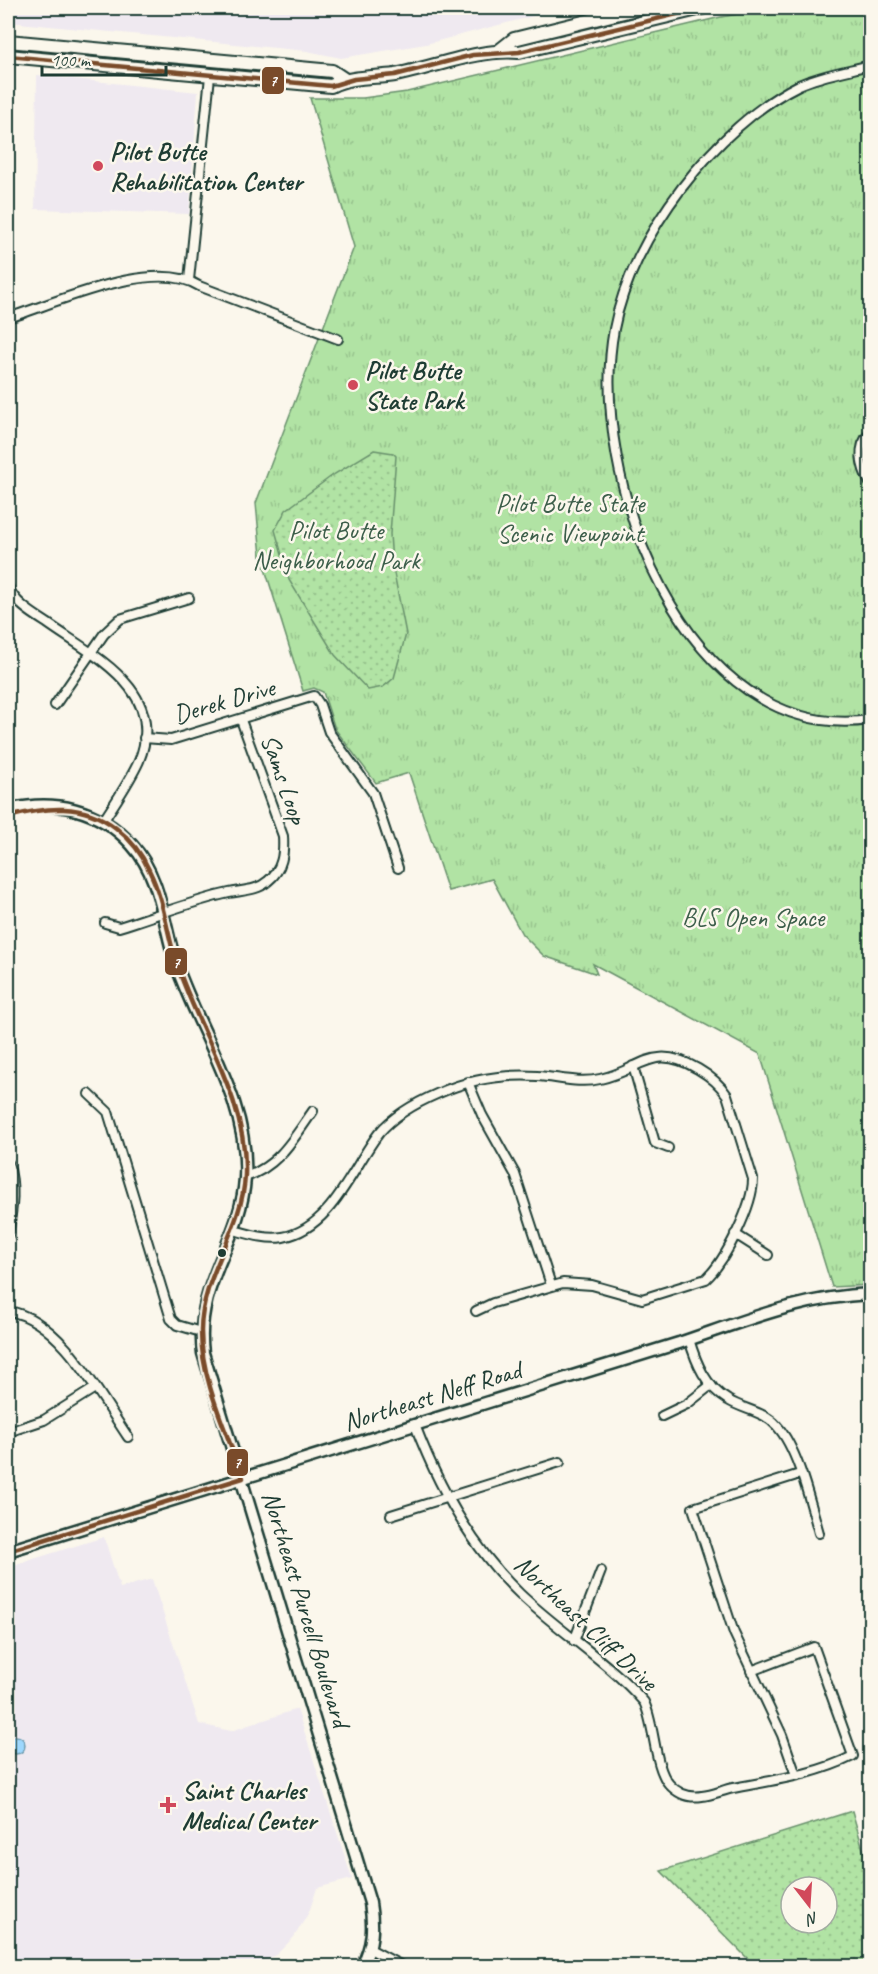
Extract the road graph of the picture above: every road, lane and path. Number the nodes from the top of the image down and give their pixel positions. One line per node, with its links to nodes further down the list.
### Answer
1 (640, 8): 4 (main road)
2 (702, 8): 4 (main road)
3 (8, 41): 8 (main road)
4 (500, 50): 8 (main road)
5 (8, 56): 7 (main road)
6 (870, 65): 19 (street)
7 (210, 76): 8 (main road); 9 (street)
8 (344, 80)
9 (189, 280): 10 (street); 11 (street)
10 (8, 318)
11 (338, 339)
12 (870, 433): 13 (street)
13 (870, 483)
14 (8, 586): 16 (street)
15 (189, 598): 16 (street)
16 (91, 654): 17 (street); 20 (street)
17 (54, 705)
18 (241, 720): 20 (street, Derek Drive); 25 (street, Derek Drive); 26 (street, Sams Loop)
19 (870, 720)
20 (144, 738): 24 (street)
21 (51, 806): 22 (street, Northeast Purcell Boulevard); 23 (street, Northeast Purcell Boulevard); 24 (street, Northeast Purcell Boulevard)
22 (8, 810)
23 (8, 817)
24 (104, 820): 26 (street, Northeast Purcell Boulevard)
25 (398, 868)
26 (163, 914): 27 (street, Sams Loop); 34 (street, Northeast Purcell Boulevard)
27 (105, 923)
28 (633, 1066): 29 (street); 32 (street); 36 (street)
29 (468, 1082): 35 (street); 39 (street)
30 (89, 1094): 43 (street)
31 (313, 1111): 34 (street)
32 (668, 1148)
33 (8, 1163): 37 (street)
34 (245, 1178): 35 (street, Northeast Purcell Boulevard)
35 (234, 1230): 43 (street, Northeast Purcell Boulevard)
36 (735, 1234): 38 (street); 39 (street)
37 (8, 1235)
38 (768, 1255)
39 (551, 1285): 42 (street)
40 (870, 1294): 44 (street, Northeast Neff Road)
41 (8, 1311): 46 (street)
42 (476, 1311)
43 (201, 1332): 53 (street, Northeast Purcell Boulevard)
44 (689, 1340): 45 (street); 48 (street, Northeast Neff Road)
45 (711, 1385): 47 (street); 52 (street)
46 (94, 1389): 49 (street); 50 (street)
47 (662, 1416)
48 (415, 1425): 53 (street, Northeast Neff Road); 54 (street, Northeast Cliff Drive)
49 (8, 1432)
50 (128, 1437)
51 (560, 1462): 54 (street)
52 (800, 1474): 56 (street); 60 (street)
53 (243, 1478): 57 (street, Northeast Neff Road); 62 (street, Northeast Purcell Boulevard)
54 (446, 1497): 55 (street); 59 (street, Northeast Cliff Drive)
55 (391, 1515)
56 (819, 1533)
57 (8, 1551)
58 (601, 1571): 59 (street)
59 (574, 1641): 61 (street, Northeast Cliff Drive)
60 (751, 1671): 61 (street); 61 (street, Northeast Cliff Drive)
61 (796, 1775)
62 (370, 1949): 63 (street, Northeast Purcell Boulevard); 64 (street)
63 (362, 1966)
64 (402, 1966)

